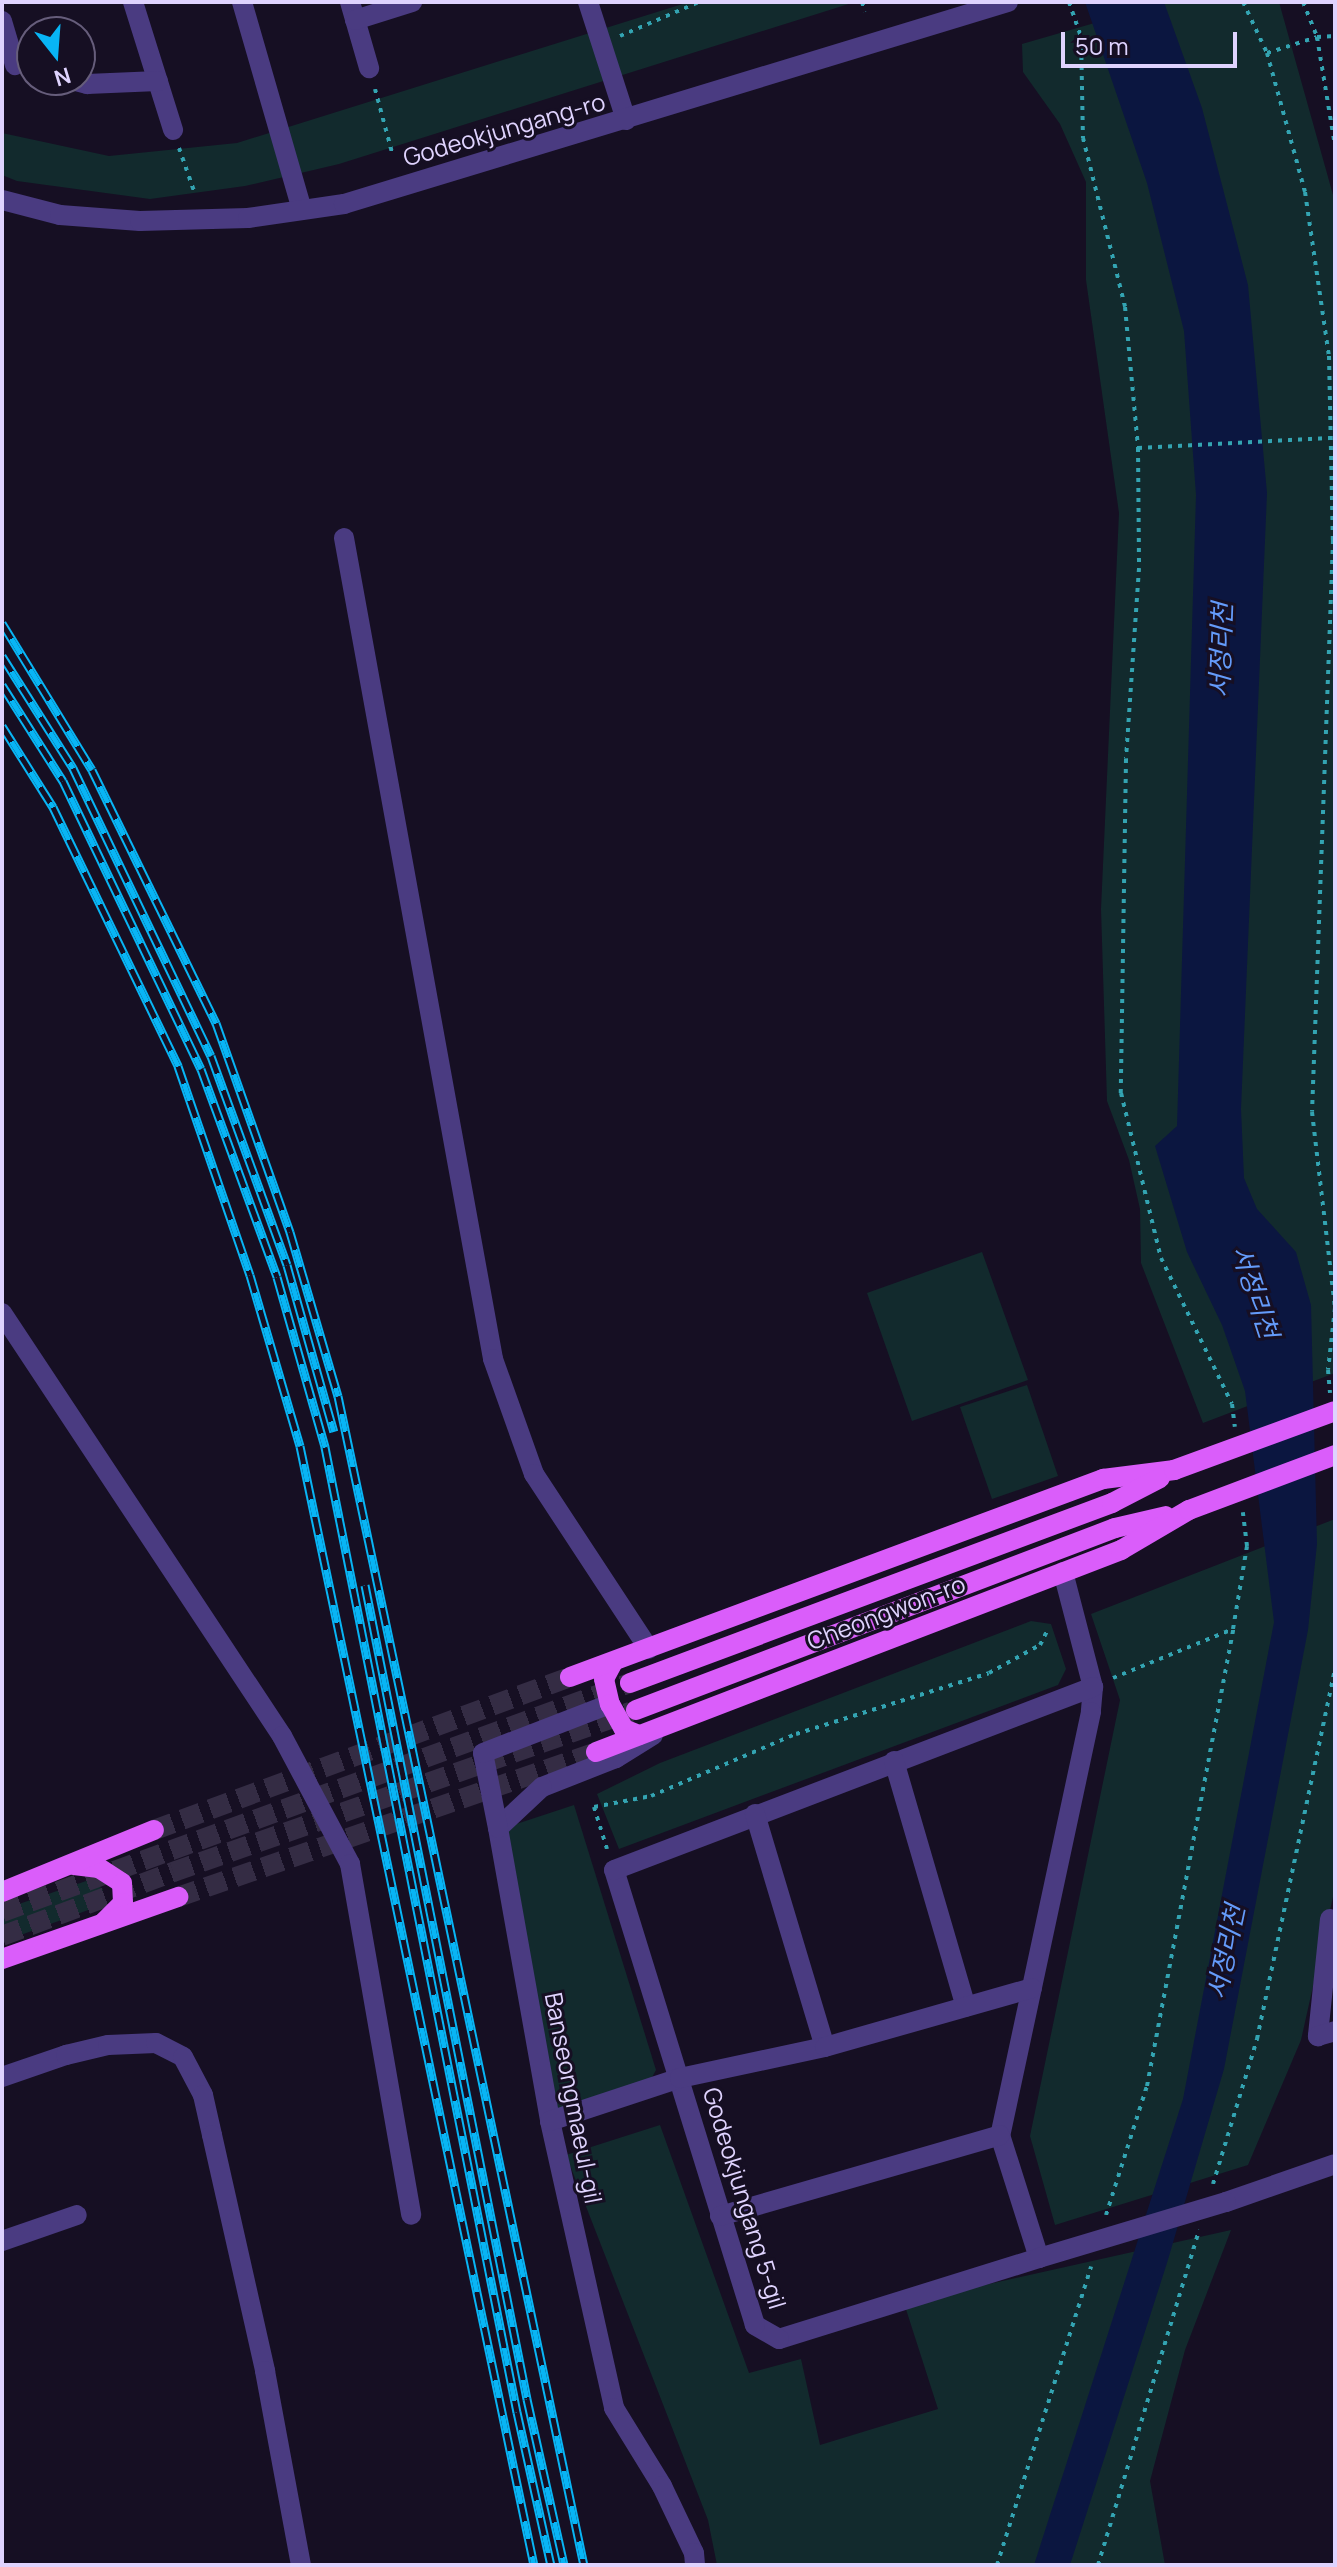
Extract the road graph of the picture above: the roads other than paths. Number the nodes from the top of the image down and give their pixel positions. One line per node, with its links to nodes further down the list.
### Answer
1 (133, 2): 10 (street)
2 (242, 2): 15 (street)
3 (412, 2): 6 (street)
4 (588, 2): 12 (street)
5 (1008, 2): 12 (street, Godeokjungang-ro)
6 (352, 11): 9 (street)
7 (2, 21): 8 (street)
8 (16, 65)
9 (369, 68)
10 (158, 81): 11 (street); 13 (street)
11 (96, 84)
12 (626, 120): 15 (street, Godeokjungang-ro)
13 (173, 130)
14 (2, 200): 15 (street, Godeokjungang-ro)
15 (302, 210)
16 (344, 538): 23 (street)
17 (2, 1313): 53 (street)
18 (1333, 1405): 20 (main road, Cheongwon-ro, bridge)
19 (1335, 1455): 21 (main road, Cheongwon-ro, bridge)
20 (1174, 1470): 23 (main road, Cheongwon-ro); 26 (main road, Cheongwon-ro)
21 (1189, 1510): 22 (main road, Cheongwon-ro); 29 (main road, Cheongwon-ro)
22 (1063, 1572): 27 (street); 30 (main road, Cheongwon-ro)
23 (649, 1649): 24 (main road, Cheongwon-ro)
24 (613, 1662): 25 (main road, Cheongwon-ro); 28 (main road)
25 (570, 1677)
26 (630, 1683)
27 (1093, 1687): 33 (street); 43 (street)
28 (610, 1704): 31 (main road); 35 (street, Banseongmaeul-gil)
29 (636, 1710)
30 (677, 1720): 31 (main road, Cheongwon-ro); 35 (street)
31 (639, 1735): 32 (main road, Cheongwon-ro)
32 (596, 1752)
33 (894, 1761): 34 (street); 44 (street)
34 (755, 1814): 46 (street); 48 (street, Godeokjungang 5-gil)
35 (498, 1828): 49 (street, Banseongmaeul-gil)
36 (154, 1830): 37 (main road)
37 (74, 1865): 38 (main road); 41 (main road)
38 (2, 1892)
39 (178, 1897): 41 (main road)
40 (1330, 1919): 45 (street)
41 (101, 1925): 42 (main road)
42 (2, 1959)
43 (1032, 1988): 44 (street); 50 (street)
44 (966, 2007): 46 (street)
45 (1335, 2031)
46 (825, 2047): 48 (street)
47 (2, 2077): 57 (street)
48 (680, 2078): 49 (street); 54 (street, Godeokjungang 5-gil)
49 (550, 2121): 58 (street, Banseongmaeul-gil)
50 (1000, 2135): 54 (street); 56 (street)
51 (1335, 2164): 56 (street, Godeokjungang 5-gil, bridge)
52 (77, 2215): 55 (street)
53 (411, 2215)
54 (720, 2216): 56 (street, Godeokjungang 5-gil)
55 (2, 2241)
56 (1039, 2258)
57 (301, 2565)
58 (695, 2565)

